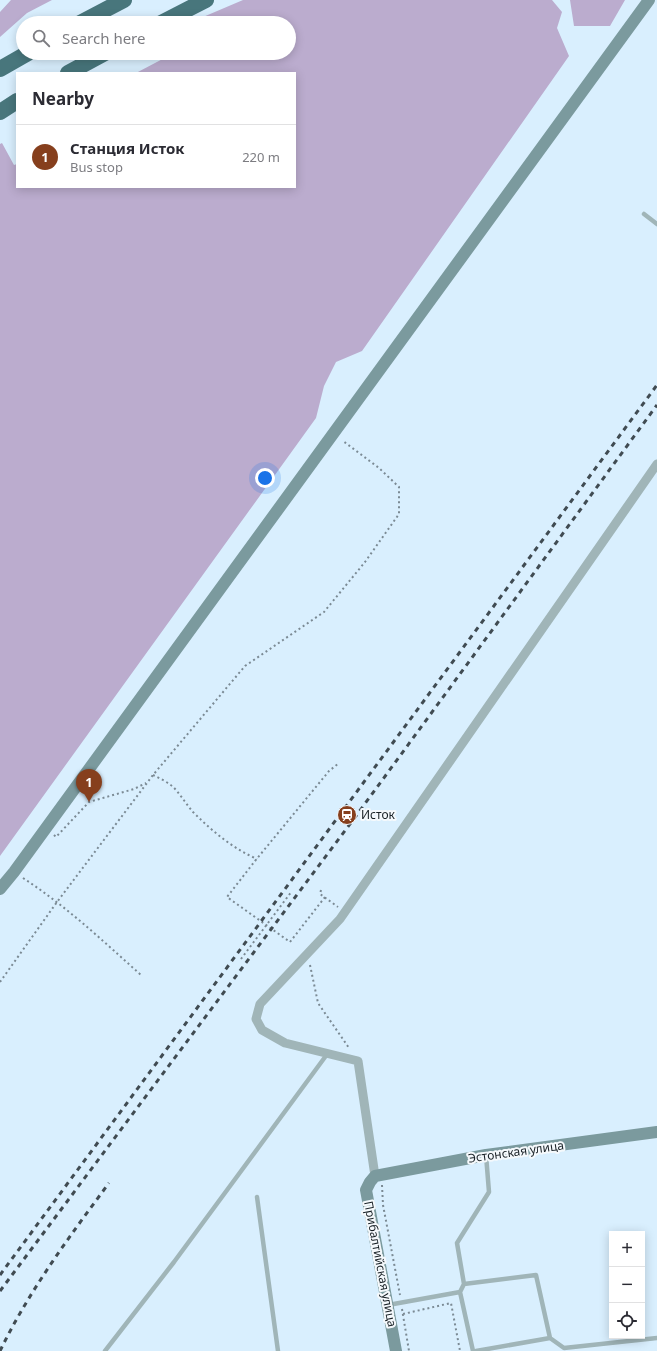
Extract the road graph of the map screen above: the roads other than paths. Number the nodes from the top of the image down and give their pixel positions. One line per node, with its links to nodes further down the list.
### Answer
1 (124, 0): 4 (highway)
2 (206, 0): 5 (highway)
3 (649, 0): 15 (main road)
4 (93, 16)
5 (175, 16)
6 (16, 60): 8 (highway)
7 (92, 60): 9 (highway)
8 (0, 69)
9 (70, 72)
10 (16, 102): 11 (highway)
11 (0, 112)
12 (644, 214): 13 (lane)
13 (657, 224)
14 (657, 464): 16 (street)
15 (0, 889)
16 (328, 1053): 19 (street); 26 (lane)
17 (657, 1132): 18 (main road, Эстонская улица)
18 (486, 1155): 19 (main road, Эстонская улица); 21 (lane)
19 (378, 1175): 23 (main road, Прибалтийская улица)
20 (257, 1197): 27 (lane)
21 (464, 1284): 22 (lane); 24 (lane)
22 (460, 1292): 23 (lane); 29 (lane)
23 (388, 1305): 28 (main road, Прибалтийская улица)
24 (550, 1338): 25 (lane); 30 (lane)
25 (657, 1338)
26 (105, 1351)
27 (278, 1351)
28 (396, 1351)
29 (473, 1351)
30 (476, 1351)

